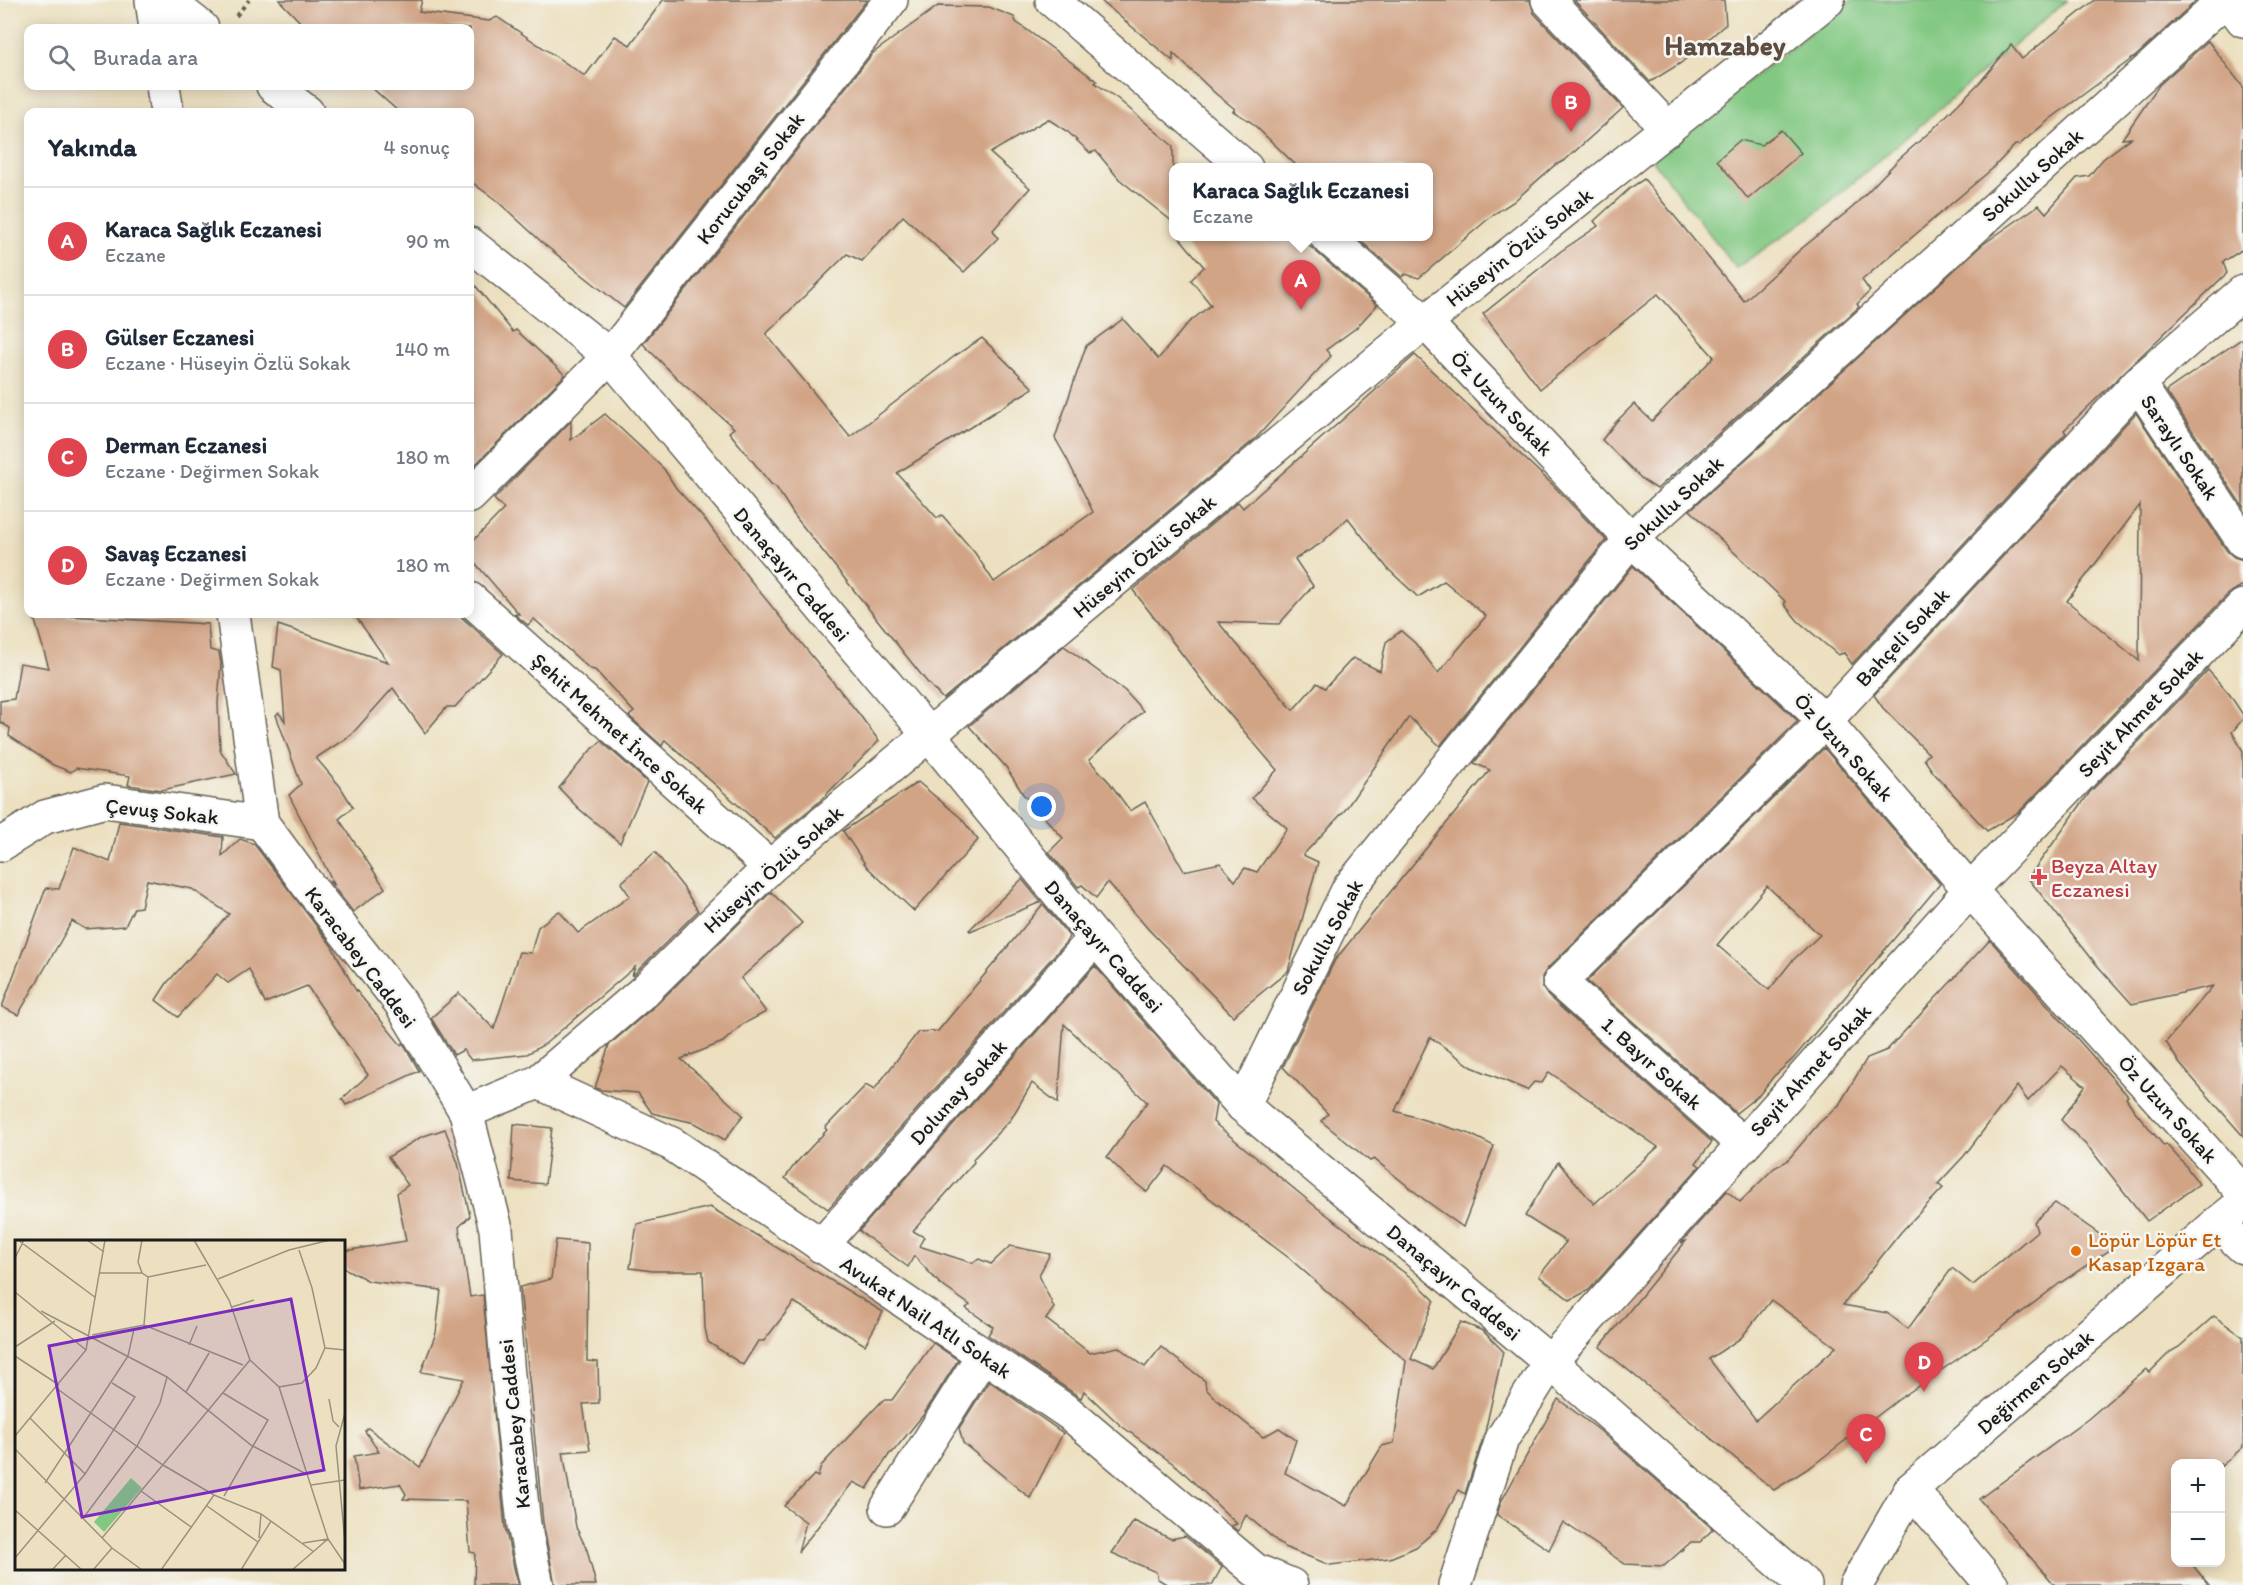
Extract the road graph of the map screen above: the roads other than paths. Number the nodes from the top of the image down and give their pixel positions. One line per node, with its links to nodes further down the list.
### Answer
1 (152, 0): 9 (street)
2 (167, 0): 10 (street)
3 (891, 0): 21 (street, Korucubaşı Sokak)
4 (1052, 0): 16 (street)
5 (1548, 0): 15 (street)
6 (1828, 0): 15 (street, Hüseyin Özlü Sokak)
7 (2226, 0): 8 (street); 24 (street, Sokullu Sokak)
8 (2243, 20)
9 (155, 24)
10 (197, 24)
11 (164, 90): 13 (street)
12 (278, 90): 14 (street)
13 (166, 108)
14 (302, 108)
15 (1668, 129): 20 (street, Hüseyin Özlü Sokak)
16 (1240, 163)
17 (1331, 241): 20 (street, Öz Uzun Sokak)
18 (474, 247): 21 (street, Danaçayır Caddesi)
19 (2243, 292): 22 (street, Bahçeli Sokak)
20 (1425, 322): 24 (street, Öz Uzun Sokak); 30 (street, Hüseyin Özlü Sokak)
21 (610, 356): 23 (street); 30 (street, Danaçayır Caddesi)
22 (2138, 383): 25 (street, Saraylı Sokak); 29 (street, Bahçeli Sokak)
23 (474, 492)
24 (1631, 539): 29 (street, Öz Uzun Sokak); 38 (street, Sokullu Sokak)
25 (2243, 541)
26 (474, 603): 33 (street, Şehit Mehmet İnce Sokak)
27 (2243, 606): 34 (street, Seyit Ahmet Sokak)
28 (234, 618): 31 (street, Karacabey Caddesi)
29 (1825, 721): 34 (street, Öz Uzun Sokak); 36 (street, Bahçeli Sokak)
30 (929, 735): 33 (street, Hüseyin Özlü Sokak); 35 (street, Danaçayır Caddesi)
31 (262, 823): 32 (street, Çevuş Sokak); 39 (street, Karacabey Caddesi)
32 (0, 845)
33 (770, 867): 37 (street, Hüseyin Özlü Sokak)
34 (1970, 890): 40 (street, Seyit Ahmet Sokak); 41 (street, Öz Uzun Sokak)
35 (1095, 938): 38 (street, Danaçayır Caddesi); 44 (street, Dolunay Sokak)
36 (1560, 981): 40 (street, 1. Bayır Sokak)
37 (538, 1082): 39 (street, Hüseyin Özlü Sokak); 44 (street, Avukat Nail Atlı Sokak)
38 (1243, 1106): 47 (street, Danaçayır Caddesi)
39 (466, 1112): 50 (street, Karacabey Caddesi)
40 (1744, 1145): 47 (street, Seyit Ahmet Sokak)
41 (2243, 1192)
42 (2243, 1203): 43 (street, Değirmen Sokak)
43 (2218, 1223): 45 (street); 48 (street, Değirmen Sokak)
44 (821, 1246): 46 (street, Avukat Nail Atlı Sokak)
45 (2243, 1247)
46 (983, 1355): 49 (street); 51 (street, Avukat Nail Atlı Sokak)
47 (1550, 1362): 52 (street, Seyit Ahmet Sokak); 53 (street, Danaçayır Caddesi)
48 (1911, 1489): 54 (street, Değirmen Sokak); 55 (street)
49 (887, 1508)
50 (537, 1585)
51 (1291, 1585)
52 (1455, 1585)
53 (1805, 1585)
54 (1856, 1585)
55 (1992, 1585)

